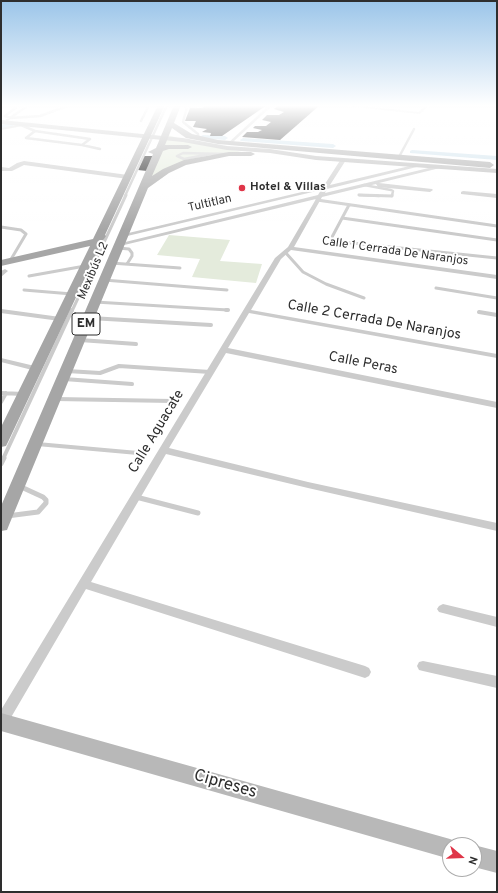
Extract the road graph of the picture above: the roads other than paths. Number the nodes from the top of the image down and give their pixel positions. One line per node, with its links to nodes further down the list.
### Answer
1 (90, 147): 11 (lane)
2 (142, 147): 22 (main road, EM)
3 (149, 147): 32 (lane, Mexibús L2)
4 (159, 147): 83 (lane, Mexibús L2)
5 (160, 147): 24 (main road, EM)
6 (170, 147): 32 (main road)
7 (204, 147): 17 (street)
8 (213, 147): 15 (street)
9 (274, 147): 14 (main road)
10 (405, 147): 14 (lane)
11 (100, 149)
12 (210, 154): 12 (lane); 13 (lane)
13 (229, 154): 15 (main road); 24 (main road)
14 (399, 157): 17 (main road)
15 (316, 158): 16 (street)
16 (343, 160): 18 (street); 25 (street, Calle Aguacate)
17 (494, 165)
18 (418, 166): 19 (street); 25 (street, Tultitlan)
19 (441, 167): 21 (street); 23 (street, Tultitlan)
20 (1, 169): 22 (street)
21 (497, 171)
22 (128, 177): 38 (main road, EM)
23 (367, 185): 26 (street, Tultitlan); 28 (lane); 30 (street, Tultitlan)
24 (144, 186): 37 (main road, EM)
25 (326, 188): 30 (street, Calle Aguacate); 37 (street, Tultitlan)
26 (430, 190)
27 (463, 193): 29 (street)
28 (359, 194)
29 (497, 196)
30 (319, 198): 31 (lane); 37 (street, Tultitlan); 39 (street, Calle Aguacate)
31 (349, 205): 33 (lane); 35 (lane)
32 (117, 217): 38 (main road); 43 (lane, Mexibús L2)
33 (342, 218): 36 (lane); 40 (lane)
34 (1, 226): 44 (lane)
35 (497, 226)
36 (497, 240)
37 (120, 242): 41 (main road, EM); 42 (lane)
38 (95, 245): 43 (main road, EM); 44 (main road)
39 (287, 250): 47 (street, Calle 1 Cerrada De Naranjos); 53 (lane); 57 (street, Calle Aguacate)
40 (497, 258)
41 (111, 263): 42 (lane); 48 (main road, EM)
42 (127, 264): 45 (lane)
43 (89, 266): 46 (lane); 52 (main road, EM); 84 (lane, Mexibús L2)
44 (4, 268)
45 (180, 268)
46 (29, 276)
47 (497, 277)
48 (104, 280): 51 (lane); 55 (main road, EM)
49 (436, 288): 54 (lane)
50 (24, 290): 52 (lane)
51 (227, 290)
52 (72, 294): 62 (main road, EM)
53 (364, 298)
54 (497, 298)
55 (95, 302): 56 (lane); 61 (main road, EM)
56 (228, 310)
57 (247, 311): 66 (street, Calle Aguacate); 67 (street, Calle 2 Cerrada De Naranjos)
58 (1, 312): 62 (lane)
59 (479, 312): 60 (lane)
60 (497, 315)
61 (88, 318): 63 (lane); 64 (main road, EM)
62 (60, 319): 69 (main road, EM)
63 (211, 325)
64 (79, 340): 65 (lane); 71 (main road, EM)
65 (136, 344)
66 (224, 350): 70 (street, Calle Aguacate); 78 (street, Calle Peras)
67 (497, 356)
68 (1, 360): 69 (street)
69 (36, 368): 74 (main road, EM)
70 (210, 372): 71 (lane); 81 (street, Calle Aguacate)
71 (64, 375): 72 (lane); 75 (main road, EM)
72 (132, 384)
73 (4, 393): 74 (lane); 77 (lane)
74 (24, 394): 79 (main road, EM)
75 (54, 399): 76 (lane); 80 (main road, EM)
76 (172, 400)
77 (1, 402)
78 (497, 405)
79 (3, 436)
80 (35, 444): 82 (lane); 85 (main road, EM)
81 (164, 450): 86 (street, Calle Aguacate); 89 (street)
82 (138, 453)
83 (23, 460)
84 (1, 464)
85 (18, 485): 88 (main road, EM); 88 (lane)
86 (135, 497): 87 (lane); 90 (street, Calle Aguacate)
87 (198, 513)
88 (3, 521)
89 (497, 526)
90 (83, 584): 94 (street); 96 (street, Calle Aguacate)
91 (443, 609): 92 (street)
92 (497, 622)
93 (423, 666): 95 (street)
94 (365, 672)
95 (497, 682)
96 (1, 722): 97 (street, Cipreses)
97 (442, 847)
98 (482, 858): 99 (street)
99 (497, 862)

